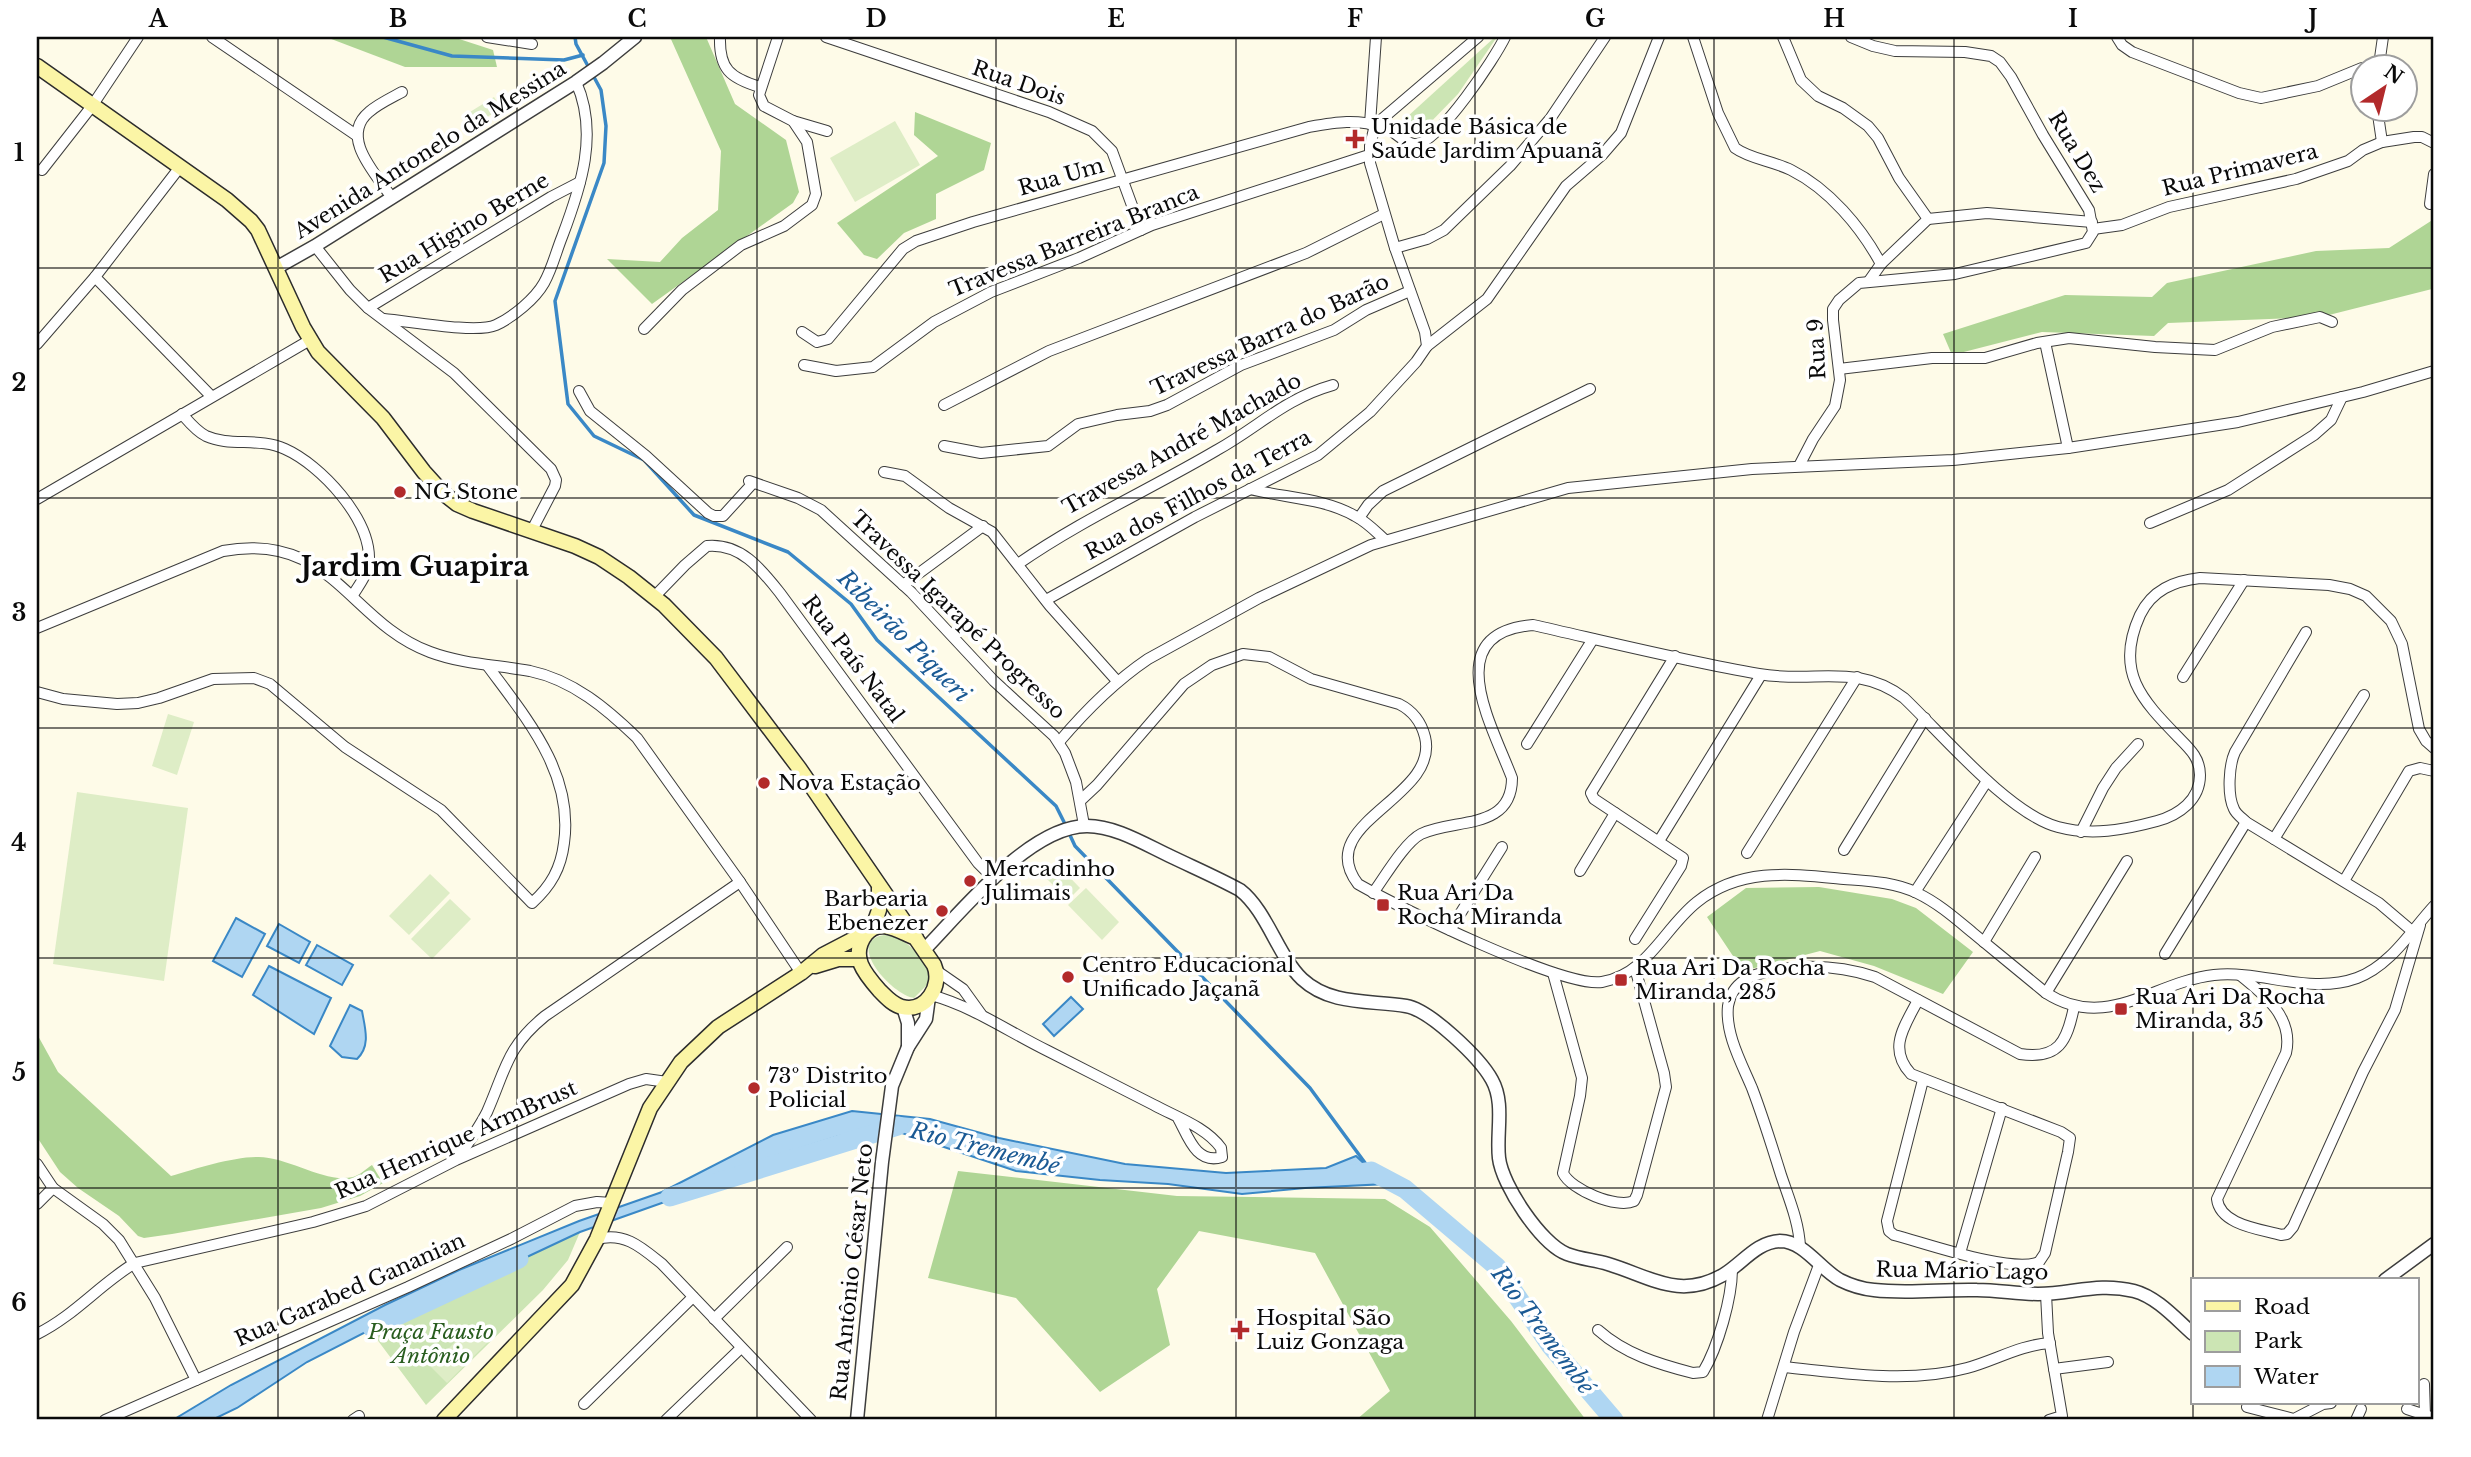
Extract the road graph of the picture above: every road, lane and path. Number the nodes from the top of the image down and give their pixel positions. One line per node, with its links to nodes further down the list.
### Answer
1 (138, 37): 23 (street)
2 (212, 37): 28 (street)
3 (487, 37): 17 (street)
4 (635, 37): 20 (street, Avenida Antonelo da Messina)
5 (720, 37): 21 (street)
6 (778, 37): 21 (street)
7 (826, 37): 35 (street, Rua Dois)
8 (1376, 37): 26 (street)
9 (1478, 37): 26 (street)
10 (1505, 37): 26 (street)
11 (1605, 37): 44 (street)
12 (1659, 37): 58 (street, Rua dos Filhos da Terra)
13 (1693, 37): 45 (street)
14 (1783, 37): 40 (street)
15 (1851, 37): 41 (street, Rua Dez)
16 (2117, 37): 19 (street)
17 (532, 44)
18 (37, 66): 23 (main road)
19 (2348, 74)
20 (579, 80): 36 (street); 37 (street, Avenida Antonelo da Messina)
21 (760, 87): 24 (street)
22 (402, 92): 28 (street)
23 (92, 106): 32 (main road); 33 (street)
24 (793, 121): 27 (street); 53 (street)
25 (2379, 122): 29 (street)
26 (1372, 125): 31 (street); 35 (street, Rua Um)
27 (827, 131)
28 (356, 135): 37 (street)
29 (2382, 142): 30 (street, Rua Primavera); 41 (street, Rua Primavera)
30 (2434, 143)
31 (1369, 155): 39 (street); 42 (street, Travessa Barreira Branca)
32 (180, 167): 46 (main road); 47 (street)
33 (42, 170)
34 (2434, 174): 38 (street)
35 (1123, 179): 42 (street, Rua Dois); 54 (street, Rua Um)
36 (580, 182): 50 (street, Rua Higino Berne); 51 (street)
37 (392, 198): 43 (street, Avenida Antonelo da Messina)
38 (2430, 204)
39 (1384, 214): 44 (street); 67 (street)
40 (1928, 219): 41 (street); 45 (street)
41 (2092, 226): 48 (street)
42 (1141, 230): 59 (street, Travessa Barreira Branca)
43 (315, 246): 46 (street, Avenida Antonelo da Messina); 50 (street)
44 (1395, 248): 49 (street)
45 (1881, 264): 48 (street)
46 (276, 268): 55 (main road)
47 (95, 276): 57 (street); 65 (street)
48 (1869, 281): 60 (street, Rua 9)
49 (1410, 291): 58 (street); 69 (street, Travessa Barra do Barão)
50 (368, 308): 51 (street)
51 (383, 319): 78 (street)
52 (2332, 323): 56 (street)
53 (644, 329)
54 (802, 332)
55 (310, 340): 65 (street); 78 (main road)
56 (2045, 342): 60 (street); 70 (street)
57 (37, 344)
58 (1427, 346): 73 (street, Rua dos Filhos da Terra)
59 (804, 365)
60 (1839, 369): 71 (street, Rua 9)
61 (2434, 371): 66 (street)
62 (1333, 385): 80 (street, Travessa André Machado)
63 (1590, 389): 75 (street)
64 (579, 391): 82 (street, Travessa Igarapé Progresso)
65 (211, 397): 68 (street)
66 (2342, 397): 70 (street); 76 (street)
67 (944, 405)
68 (182, 414): 74 (street); 83 (street)
69 (944, 446)
70 (2068, 448): 71 (street)
71 (1799, 466): 79 (street)
72 (884, 472): 77 (street)
73 (1250, 489): 75 (street); 85 (street, Rua dos Filhos da Terra)
74 (37, 499)
75 (1359, 518): 79 (street)
76 (2150, 523)
77 (983, 526): 80 (street); 82 (street)
78 (531, 532): 84 (main road)
79 (1385, 540): 94 (street)
80 (1018, 564): 85 (street)
81 (2244, 580): 93 (street); 101 (street); 108 (street)
82 (903, 585): 98 (street, Travessa Igarapé Progresso)
83 (353, 595): 86 (street); 90 (street)
84 (654, 597): 117 (street, Rua País Natal); 120 (main road)
85 (1046, 600): 94 (street)
86 (37, 628)
87 (2306, 632): 106 (street)
88 (1593, 639): 89 (street); 99 (street); 122 (street)
89 (1675, 656): 91 (street); 105 (street)
90 (487, 665): 95 (street); 119 (street)
91 (1761, 675): 92 (street); 110 (street)
92 (1857, 677): 97 (street); 113 (street)
93 (2183, 677)
94 (1117, 681): 98 (street)
95 (37, 692)
96 (2364, 695): 109 (street)
97 (1925, 718): 103 (street); 112 (street)
98 (1059, 742): 104 (street, Travessa Igarapé Progresso)
99 (1527, 744)
100 (2138, 744): 108 (street)
101 (2434, 748)
102 (2434, 771): 118 (street)
103 (1987, 781): 108 (street); 121 (street)
104 (1081, 800): 107 (street, Travessa Igarapé Progresso); 122 (street)
105 (1615, 813): 110 (street); 116 (street)
106 (2246, 822): 109 (street); 131 (street)
107 (1082, 826): 117 (street); 161 (street)
108 (2081, 832)
109 (2274, 839): 118 (street)
110 (1659, 841): 128 (street)
111 (1502, 847): 126 (street)
112 (1844, 849)
113 (1747, 852)
114 (2035, 857): 129 (street)
115 (2127, 861): 138 (street)
116 (1580, 871)
117 (994, 879): 130 (street)
118 (2344, 881): 127 (street)
119 (740, 882): 134 (street); 149 (street)
120 (880, 888): 125 (main road); 130 (main road)
121 (1915, 892): 129 (street); 133 (street)
122 (1373, 893): 126 (street)
123 (2434, 906): 124 (street)
124 (2422, 919): 127 (street); 137 (street)
125 (871, 929): 130 (main road); 132 (main road); 134 (main road)
126 (1450, 930): 136 (street)
127 (2412, 931): 137 (street)
128 (1635, 939)
129 (1983, 942): 138 (street)
130 (920, 944): 135 (main road)
131 (2165, 954)
132 (859, 959): 134 (main road); 141 (main road)
133 (1635, 968): 136 (street); 136 (street)
134 (804, 971): 146 (main road)
135 (937, 971): 139 (main road); 143 (street)
136 (1553, 973)
137 (2240, 975): 142 (street)
138 (2046, 993): 142 (street)
139 (930, 996): 141 (main road); 143 (street); 144 (street, Rua Antônio César Neto)
140 (1919, 1000): 142 (street); 145 (street); 157 (street)
141 (903, 1007): 144 (street, Rua Antônio César Neto)
142 (2074, 1007)
143 (981, 1014): 148 (street)
144 (908, 1047): 187 (street, Rua Antônio César Neto)
145 (1923, 1080): 147 (street); 158 (street)
146 (667, 1082): 149 (street, Rua Henrique ArmBrust); 153 (main road)
147 (2002, 1108): 158 (street); 158 (street)
148 (1178, 1118): 148 (street)
149 (456, 1160): 159 (street, Rua Henrique ArmBrust)
150 (37, 1164): 151 (street)
151 (53, 1188): 152 (street); 159 (street)
152 (37, 1204)
153 (611, 1205): 154 (main road); 174 (street, Rua Garabed Gananian)
154 (597, 1239): 164 (street); 184 (main road)
155 (2434, 1244): 162 (street)
156 (787, 1247): 165 (street)
157 (1800, 1247): 160 (street, Rua Mário Lago); 161 (street)
158 (1960, 1253)
159 (135, 1263): 168 (street); 174 (street)
160 (1819, 1265): 163 (street, Rua Mário Lago); 172 (street)
161 (1732, 1269): 166 (street)
162 (2388, 1278)
163 (2046, 1294): 167 (street, Rua Mário Lago); 169 (street)
164 (693, 1297): 165 (street); 176 (street)
165 (714, 1319): 170 (street)
166 (1598, 1331)
167 (2191, 1332)
168 (37, 1334)
169 (2050, 1343): 172 (street); 173 (street)
170 (741, 1348): 185 (street); 186 (street)
171 (2108, 1362): 173 (street)
172 (1784, 1367): 188 (street)
173 (2054, 1369): 189 (street)
174 (196, 1380): 183 (street, Rua Garabed Gananian)
175 (2424, 1384): 181 (street)
176 (584, 1404)
177 (2322, 1404): 182 (street)
178 (2247, 1407): 182 (street)
179 (2361, 1409): 190 (street)
180 (2407, 1409): 181 (street)
181 (2430, 1417)
182 (2284, 1419)
183 (105, 1420)
184 (444, 1420)
185 (666, 1420)
186 (811, 1420)
187 (857, 1420)
188 (1767, 1420)
189 (2049, 1420)
190 (2356, 1420)

